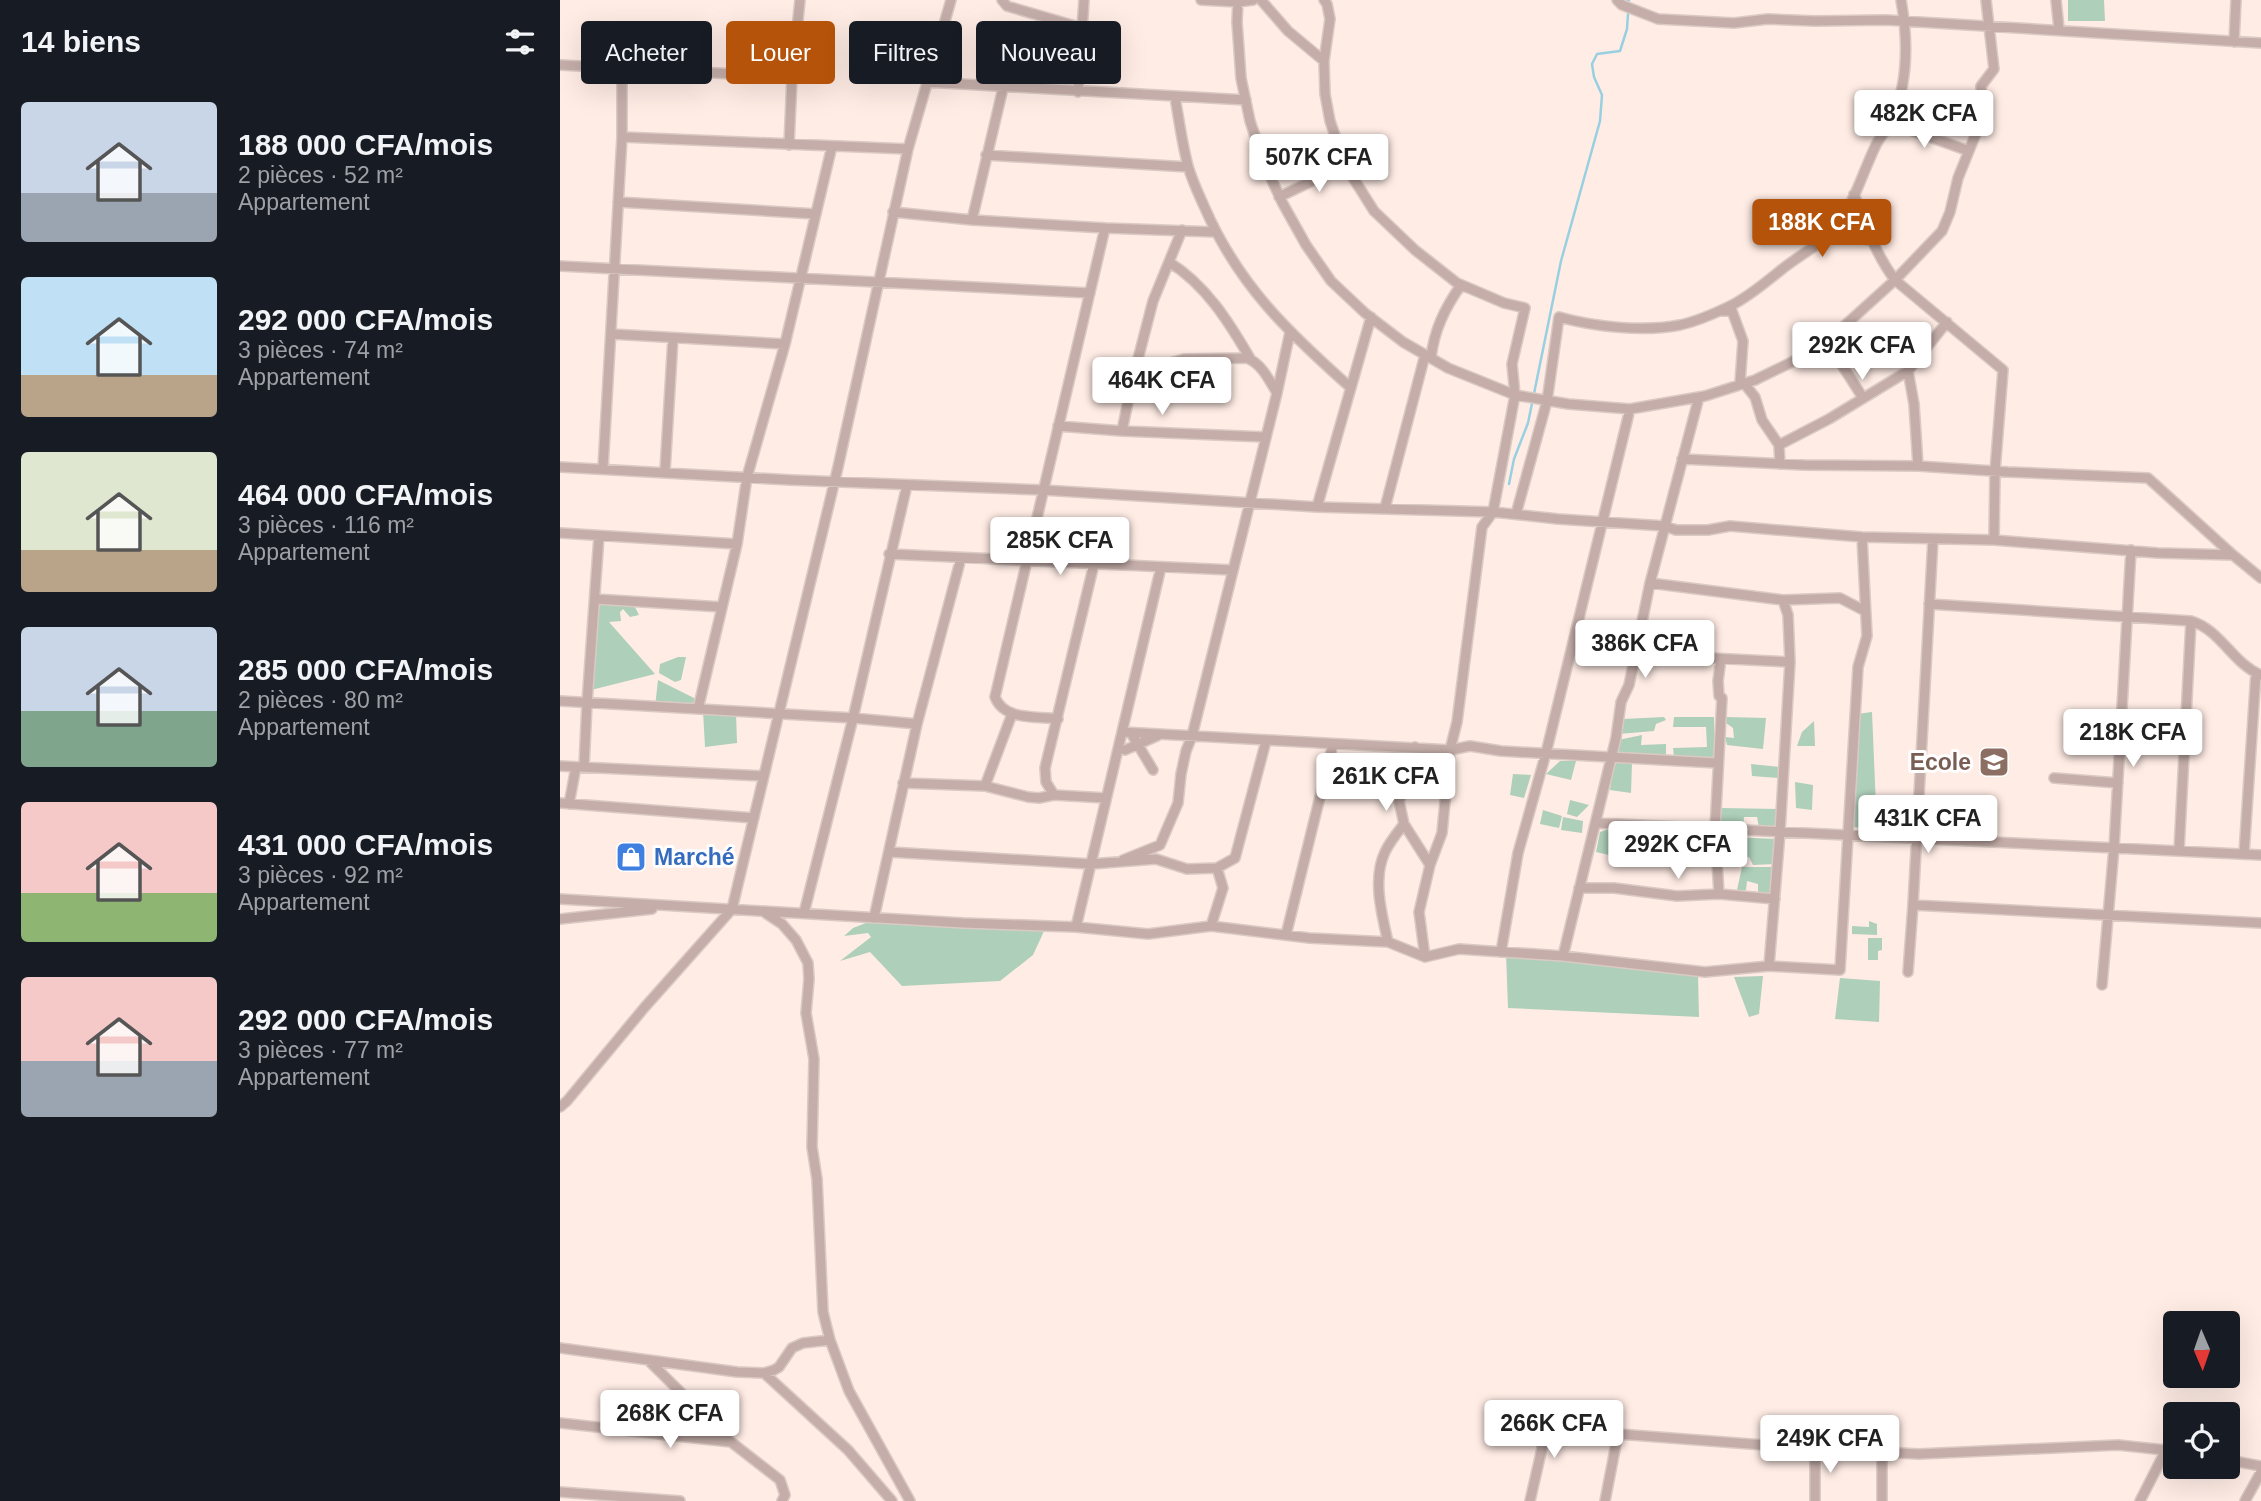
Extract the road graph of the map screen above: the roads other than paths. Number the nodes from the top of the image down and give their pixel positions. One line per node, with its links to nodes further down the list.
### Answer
1 (800, 0): 15 (street)
2 (951, 0): 16 (street)
3 (1002, 0): 17 (street)
4 (1084, 0): 18 (street)
5 (1201, 0): 14 (street)
6 (1253, 0): 14 (street)
7 (1261, 0): 24 (street)
8 (1324, 0): 24 (street)
9 (1617, 0): 19 (street)
10 (1901, 0): 19 (street)
11 (1986, 0): 20 (street)
12 (2056, 0): 21 (street)
13 (2236, 0): 22 (street)
14 (1238, 1): 35 (street)
15 (798, 21)
16 (945, 21)
17 (1056, 21)
18 (1083, 21)
19 (1905, 22): 20 (street); 36 (street)
20 (1989, 27): 21 (street); 41 (street)
21 (2059, 29): 22 (street)
22 (2234, 42): 23 (street)
23 (2261, 43)
24 (1324, 61): 43 (street)
25 (560, 65): 26 (street)
26 (581, 66)
27 (622, 84): 37 (street)
28 (792, 84): 38 (street)
29 (925, 84): 40 (street)
30 (952, 84): 32 (street)
31 (1079, 84): 33 (street)
32 (1003, 88): 33 (street); 42 (street)
33 (1078, 92): 34 (street)
34 (1175, 97): 35 (street); 44 (street)
35 (1246, 100): 46 (street)
36 (1891, 123): 41 (street); 45 (street)
37 (622, 137): 38 (street); 47 (street)
38 (789, 145): 39 (street)
39 (832, 146): 40 (street); 49 (street)
40 (908, 149): 48 (street)
41 (1969, 151): 60 (street)
42 (986, 155): 44 (street); 50 (street)
43 (1345, 165): 46 (street); 62 (street)
44 (1188, 167): 53 (street)
45 (1854, 194): 54 (street); 55 (street)
46 (1279, 197): 65 (street)
47 (618, 202): 49 (street); 58 (street)
48 (894, 212): 50 (street); 61 (street)
49 (816, 214): 59 (street)
50 (972, 220): 51 (street)
51 (1105, 228): 52 (street); 63 (street)
52 (1182, 230): 53 (street); 56 (street)
53 (1215, 232): 67 (street)
54 (1829, 235): 55 (street); 64 (street)
55 (1871, 240): 60 (street)
56 (1168, 262): 73 (street); 75 (street)
57 (560, 266): 58 (street)
58 (614, 269): 59 (street); 68 (street)
59 (800, 278): 61 (street); 71 (street)
60 (1895, 280): 66 (street); 70 (street)
61 (878, 282): 63 (street); 96 (street)
62 (1461, 285): 72 (street); 79 (street)
63 (1090, 293): 84 (street)
64 (1718, 311): 76 (street); 82 (street)
65 (1371, 317): 72 (street); 77 (street)
66 (1947, 322): 74 (street); 94 (street)
67 (1290, 332): 77 (street); 78 (street)
68 (611, 334): 69 (street); 92 (street)
69 (673, 338): 71 (street); 93 (street)
70 (1826, 340): 76 (street); 81 (street)
71 (785, 344): 95 (street)
72 (1428, 356): 79 (street); 101 (street)
73 (1251, 360): 75 (street); 78 (street)
74 (1908, 371): 81 (street); 90 (street)
75 (1132, 382): 85 (street)
76 (1742, 383): 80 (street); 87 (street)
77 (1351, 388): 100 (street)
78 (1277, 393): 86 (street)
79 (1515, 395): 82 (street); 102 (street)
80 (1699, 397): 83 (street); 88 (street)
81 (1863, 398): 87 (street)
82 (1547, 401): 83 (street); 103 (street)
83 (1630, 409): 104 (street)
84 (1058, 426): 85 (street); 98 (street)
85 (1122, 431): 86 (street)
86 (1265, 437): 99 (street)
87 (1779, 445): 89 (street)
88 (1682, 459): 89 (street); 105 (street)
89 (1780, 464): 90 (street)
90 (1918, 466): 94 (street)
91 (560, 467): 92 (street)
92 (603, 468): 93 (street)
93 (665, 471): 95 (street)
94 (1995, 471): 110 (street); 114 (street)
95 (747, 477): 96 (street); 111 (street)
96 (834, 481): 97 (street); 136 (street)
97 (907, 485): 98 (street); 113 (street)
98 (1043, 490): 99 (street); 116 (street)
99 (1248, 503): 100 (street); 119 (street)
100 (1317, 507): 101 (street)
101 (1385, 508): 102 (street)
102 (1493, 512): 103 (street); 149 (street)
103 (1516, 514): 104 (street)
104 (1602, 521): 105 (street); 150 (street)
105 (1665, 526): 108 (street); 121 (street)
106 (560, 533): 107 (street)
107 (599, 536): 111 (street); 122 (street)
108 (1862, 537): 109 (street); 127 (street)
109 (1933, 539): 110 (street); 124 (street)
110 (1994, 540): 112 (street)
111 (737, 544): 125 (street)
112 (2131, 550): 114 (street); 128 (street)
113 (889, 554): 115 (street); 138 (street)
114 (2233, 555): 120 (street)
115 (961, 558): 116 (street); 140 (street)
116 (1026, 560): 117 (street); 137 (street)
117 (1094, 564): 118 (street); 139 (street)
118 (1161, 567): 119 (street); 141 (street)
119 (1232, 570): 143 (street)
120 (2261, 578)
121 (1650, 583): 123 (street); 126 (street)
122 (595, 599): 125 (street); 134 (street)
123 (1783, 600): 127 (street); 131 (street)
124 (1929, 604): 128 (street); 170 (street)
125 (722, 607): 135 (street)
126 (1645, 610): 130 (street); 151 (street)
127 (1865, 611): 169 (street)
128 (2126, 616): 129 (street); 159 (street)
129 (2191, 621): 132 (street); 172 (street)
130 (1721, 659): 131 (street); 152 (street)
131 (1790, 662): 168 (street)
132 (2259, 674): 174 (street)
133 (560, 701): 134 (street)
134 (587, 703): 135 (street); 154 (street)
135 (698, 709): 136 (street)
136 (778, 714): 138 (street); 156 (street)
137 (1012, 714): 139 (street); 160 (street)
138 (853, 718): 140 (street); 188 (street)
139 (1058, 719): 161 (street)
140 (917, 724): 158 (street)
141 (1126, 733): 142 (street); 145 (street); 162 (street)
142 (1162, 734): 143 (street); 145 (street)
143 (1192, 736): 144 (street); 176 (street)
144 (1266, 741): 146 (street); 179 (street)
145 (1139, 744): 148 (street); 155 (street)
146 (1332, 744): 147 (street); 195 (street)
147 (1415, 747): 149 (street); 166 (street)
148 (1125, 750)
149 (1450, 750): 150 (street); 178 (street)
150 (1546, 753): 151 (street); 197 (street)
151 (1611, 757): 152 (street); 165 (street)
152 (1717, 762): 167 (street)
153 (560, 766): 154 (street)
154 (580, 767): 156 (street); 163 (street)
155 (1153, 770)
156 (763, 776): 164 (street)
157 (2054, 778): 159 (street)
158 (903, 783): 160 (street); 173 (street)
159 (2118, 783): 171 (street)
160 (985, 786): 161 (street)
161 (1054, 795): 162 (street)
162 (1106, 799): 177 (street)
163 (565, 803): 164 (street)
164 (754, 818): 186 (street)
165 (1596, 823): 167 (street); 180 (street)
166 (1404, 824): 178 (street); 196 (street)
167 (1715, 829): 168 (street); 181 (street)
168 (1780, 832): 169 (street); 182 (street)
169 (1847, 835): 170 (street); 200 (street)
170 (1916, 840): 171 (street); 184 (street)
171 (2114, 848): 172 (street); 189 (street)
172 (2179, 851): 174 (street)
173 (889, 852): 177 (street); 190 (street)
174 (2244, 854): 175 (street)
175 (2261, 855)
176 (1123, 860): 177 (street); 179 (street)
177 (1091, 864): 194 (street)
178 (1430, 865): 199 (street)
179 (1217, 868): 193 (street)
180 (1579, 888): 181 (street); 198 (street)
181 (1719, 894): 182 (street)
182 (1775, 898): 200 (street)
183 (560, 899): 185 (street)
184 (1913, 905): 189 (street); 201 (street)
185 (679, 906): 186 (street); 191 (street)
186 (732, 909): 187 (street); 203 (street)
187 (762, 911): 188 (street); 204 (street)
188 (804, 914): 190 (street)
189 (2108, 915): 192 (street); 202 (street)
190 (874, 918): 194 (street)
191 (560, 919)
192 (2261, 923)
193 (1211, 926): 194 (street); 195 (street)
194 (1076, 927)
195 (1286, 935): 196 (street)
196 (1388, 942): 199 (street)
197 (1501, 952): 198 (street); 199 (street)
198 (1563, 956): 200 (street)
199 (1425, 957)
200 (1769, 966)
201 (1908, 972)
202 (2102, 985)
203 (560, 1107)
204 (830, 1340): 207 (street); 223 (street)
205 (560, 1348): 206 (street)
206 (648, 1360): 207 (street); 210 (street)
207 (764, 1373): 222 (street)
208 (560, 1423): 210 (street)
209 (1618, 1434): 211 (street); 224 (street); 225 (street)
210 (731, 1442): 220 (street)
211 (1815, 1449): 213 (street); 226 (street)
212 (2163, 1450): 213 (street)
213 (1882, 1452): 227 (street)
214 (2240, 1462): 216 (street)
215 (2163, 1464): 228 (street)
216 (2261, 1466)
217 (2261, 1472): 229 (street)
218 (562, 1495): 219 (street)
219 (627, 1498): 221 (street)
220 (786, 1499)
221 (680, 1501)
222 (892, 1501)
223 (910, 1501)
224 (1530, 1501)
225 (1605, 1501)
226 (1815, 1501)
227 (1882, 1501)
228 (2140, 1501)
229 (2245, 1501)

